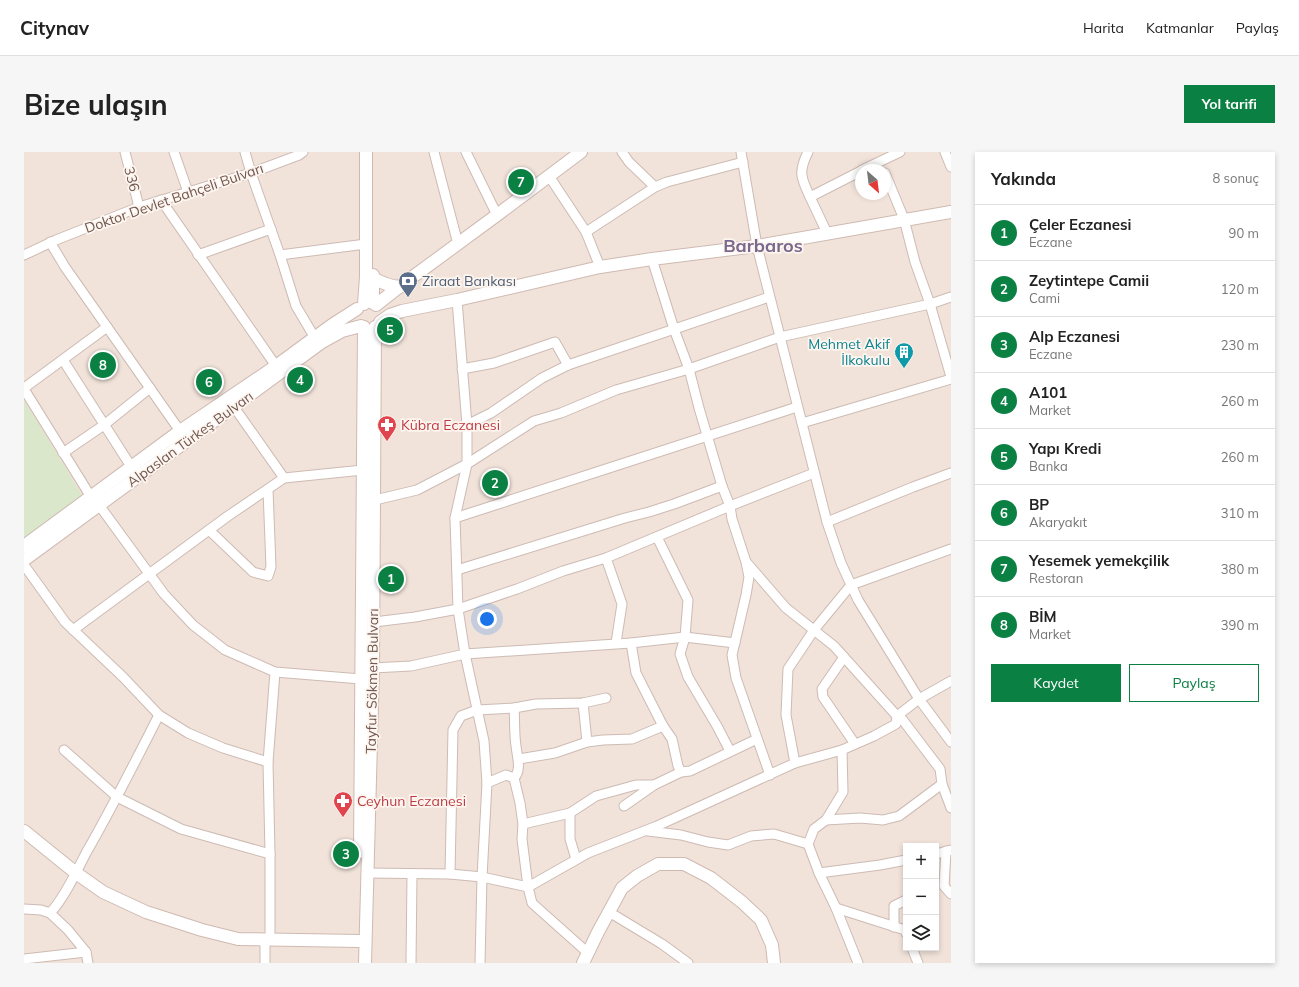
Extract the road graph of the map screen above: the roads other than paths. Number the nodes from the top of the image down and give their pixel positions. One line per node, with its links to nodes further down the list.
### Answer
1 (125, 152): 26 (street, 336)
2 (174, 152): 23 (street)
3 (245, 152): 18 (street)
4 (366, 152): 34 (main road)
5 (372, 152): 42 (main road)
6 (434, 152): 35 (street)
7 (466, 152): 28 (street)
8 (581, 152): 20 (main road, Alpaslan Türkeş Bulvarı)
9 (622, 152): 22 (street)
10 (741, 152): 15 (street)
11 (808, 152): 24 (street)
12 (900, 152): 16 (street)
13 (945, 152): 17 (street)
14 (300, 153): 18 (street, Doktor Devlet Bahçeli Bulvarı)
15 (743, 162): 22 (street); 36 (street)
16 (887, 164)
17 (951, 167)
18 (251, 173): 23 (street, Doktor Devlet Bahçeli Bulvarı); 30 (street)
19 (855, 174): 24 (street)
20 (548, 176): 28 (main road, Alpaslan Türkeş Bulvarı); 31 (street)
21 (891, 187): 29 (street)
22 (655, 188): 31 (street)
23 (188, 192): 25 (street, Doktor Devlet Bahçeli Bulvarı)
24 (810, 197): 32 (street)
25 (161, 200): 26 (street, Doktor Devlet Bahçeli Bulvarı); 38 (street)
26 (139, 207): 33 (street, Doktor Devlet Bahçeli Bulvarı)
27 (951, 212): 29 (main road, Alpaslan Türkeş Bulvarı)
28 (497, 215): 35 (main road, Alpaslan Türkeş Bulvarı)
29 (904, 219): 32 (main road, Alpaslan Türkeş Bulvarı); 47 (street)
30 (270, 228): 38 (street); 39 (street)
31 (586, 232): 41 (street)
32 (827, 233): 36 (main road, Alpaslan Türkeş Bulvarı)
33 (50, 242): 37 (street, Doktor Devlet Bahçeli Bulvarı); 50 (street)
34 (366, 244): 39 (street); 48 (main road)
35 (458, 244): 43 (main road, Alpaslan Türkeş Bulvarı)
36 (757, 246): 40 (main road, Alpaslan Türkeş Bulvarı); 44 (street)
37 (24, 255)
38 (198, 255): 56 (street)
39 (280, 255): 53 (street)
40 (652, 259): 41 (main road, Alpaslan Türkeş Bulvarı); 51 (street)
41 (600, 267): 46 (main road, Alpaslan Türkeş Bulvarı)
42 (373, 278): 43 (main road); 48 (main road)
43 (399, 287): 48 (main road, Alpaslan Türkeş Bulvarı)
44 (769, 297): 51 (street); 52 (street)
45 (951, 298): 47 (street)
46 (457, 300): 49 (main road, Alpaslan Türkeş Bulvarı); 57 (street)
47 (930, 304): 52 (street); 59 (street)
48 (368, 305): 49 (main road); 49 (main road); 53 (main road, Alpaslan Türkeş Bulvarı)
49 (370, 325): 62 (main road, Alpaslan Türkeş Bulvarı); 72 (main road, Tayfur Sökmen Bulvarı); 78 (main road, Tayfur Sökmen Bulvarı)
50 (107, 327): 54 (street); 60 (street)
51 (674, 328): 55 (street); 58 (street)
52 (780, 337): 58 (street); 63 (street)
53 (315, 338): 56 (main road, Alpaslan Türkeş Bulvarı)
54 (63, 360): 61 (street); 65 (street)
55 (568, 365): 57 (street); 66 (street)
56 (276, 366): 67 (main road, Alpaslan Türkeş Bulvarı)
57 (462, 369): 66 (street)
58 (689, 369): 68 (street); 70 (street)
59 (951, 378): 64 (street)
60 (150, 388): 65 (street); 67 (street)
61 (24, 389): 69 (street)
62 (234, 407): 75 (street); 79 (main road, Alpaslan Türkeş Bulvarı)
63 (797, 407): 64 (street); 68 (street)
64 (802, 423): 73 (street)
65 (104, 425): 69 (street); 71 (street)
66 (467, 425): 70 (street)
67 (180, 431): 71 (main road, Alpaslan Türkeş Bulvarı)
68 (708, 435): 76 (street); 81 (street)
69 (63, 453): 79 (street)
70 (467, 464): 78 (street); 81 (street)
71 (132, 468): 79 (main road, Alpaslan Türkeş Bulvarı)
72 (363, 470): 75 (street); 106 (main road, Tayfur Sökmen Bulvarı)
73 (814, 472): 80 (street); 82 (street)
74 (951, 473): 82 (street)
75 (284, 478): 77 (street)
76 (722, 486): 80 (street); 91 (street)
77 (268, 490): 83 (street); 83 (street)
78 (375, 500): 95 (main road, Tayfur Sökmen Bulvarı)
79 (95, 501): 85 (main road, Alpaslan Türkeş Bulvarı); 88 (main road, Alpaslan Türkeş Bulvarı); 92 (street)
80 (730, 506): 84 (street); 89 (street)
81 (454, 518): 91 (street)
82 (827, 522): 93 (street)
83 (210, 530): 92 (street)
84 (657, 537): 87 (street); 98 (street)
85 (24, 546)
86 (951, 549): 93 (street)
87 (606, 558): 94 (street); 101 (street)
88 (24, 560)
89 (746, 562): 97 (street); 100 (street)
90 (24, 565): 96 (street)
91 (457, 570): 94 (street)
92 (149, 573): 96 (street); 105 (street)
93 (851, 585): 97 (street); 109 (street)
94 (458, 609): 95 (street); 102 (street)
95 (374, 622): 104 (main road, Tayfur Sökmen Bulvarı)
96 (73, 630): 113 (street)
97 (814, 630): 103 (street); 125 (street)
98 (685, 637): 99 (street); 100 (street); 122 (street)
99 (631, 643): 101 (street); 115 (street)
100 (736, 643): 116 (street)
101 (616, 644): 102 (street)
102 (465, 654): 104 (street); 112 (street)
103 (844, 656): 114 (street); 119 (street)
104 (373, 668): 147 (main road, Tayfur Sökmen Bulvarı)
105 (275, 672): 106 (street); 124 (street)
106 (361, 679): 163 (main road, Tayfur Sökmen Bulvarı)
107 (951, 681): 109 (street)
108 (606, 698): 110 (street)
109 (919, 699): 114 (street); 118 (street)
110 (583, 703): 111 (street); 117 (street)
111 (514, 708): 112 (street); 123 (street)
112 (477, 710): 129 (street); 150 (street)
113 (159, 715): 124 (street); 132 (street)
114 (897, 716): 119 (street); 130 (street)
115 (663, 726): 117 (street); 126 (street)
116 (757, 738): 122 (street); 127 (street)
117 (587, 742): 123 (street)
118 (951, 742)
119 (855, 744): 121 (street)
120 (64, 750): 132 (street)
121 (842, 750): 125 (street); 136 (street)
122 (730, 751): 126 (street)
123 (519, 759): 128 (street)
124 (268, 762): 143 (street)
125 (794, 762): 127 (street)
126 (681, 772): 131 (street)
127 (770, 775): 138 (street)
128 (514, 778): 129 (street); 137 (street)
129 (487, 783): 151 (street)
130 (942, 784): 134 (street); 136 (street)
131 (654, 785): 133 (street); 135 (street)
132 (117, 797): 143 (street); 146 (street)
133 (624, 806)
134 (951, 808)
135 (570, 813): 137 (street); 144 (street)
136 (826, 820): 140 (street)
137 (523, 824): 153 (street)
138 (646, 830): 140 (street); 144 (street)
139 (24, 831): 146 (main road)
140 (808, 844): 148 (street)
141 (949, 851): 142 (street); 152 (street)
142 (939, 853)
143 (270, 854): 162 (street)
144 (576, 859): 153 (street)
145 (903, 861): 148 (street)
146 (76, 873): 159 (street); 162 (main road)
147 (367, 873): 149 (street); 171 (main road, Tayfur Sökmen Bulvarı)
148 (819, 873): 157 (street)
149 (412, 874): 150 (street); 172 (street)
150 (450, 874): 151 (street)
151 (482, 877): 153 (street); 173 (street)
152 (940, 886): 154 (street)
153 (528, 887): 166 (street)
154 (951, 894)
155 (903, 902): 160 (street)
156 (24, 908): 159 (street)
157 (836, 908): 160 (street); 176 (street)
158 (609, 912): 166 (main road); 174 (street); 175 (main road)
159 (50, 913): 165 (street)
160 (894, 927): 161 (street)
161 (903, 929)
162 (268, 939): 163 (main road); 169 (street)
163 (359, 941): 170 (main road, Tayfur Sökmen Bulvarı)
164 (913, 951): 177 (street)
165 (86, 952): 167 (street); 168 (street)
166 (585, 958)
167 (24, 959)
168 (88, 963)
169 (265, 963)
170 (358, 963)
171 (365, 963)
172 (411, 963)
173 (480, 963)
174 (688, 963)
175 (774, 963)
176 (858, 963)
177 (918, 963)

